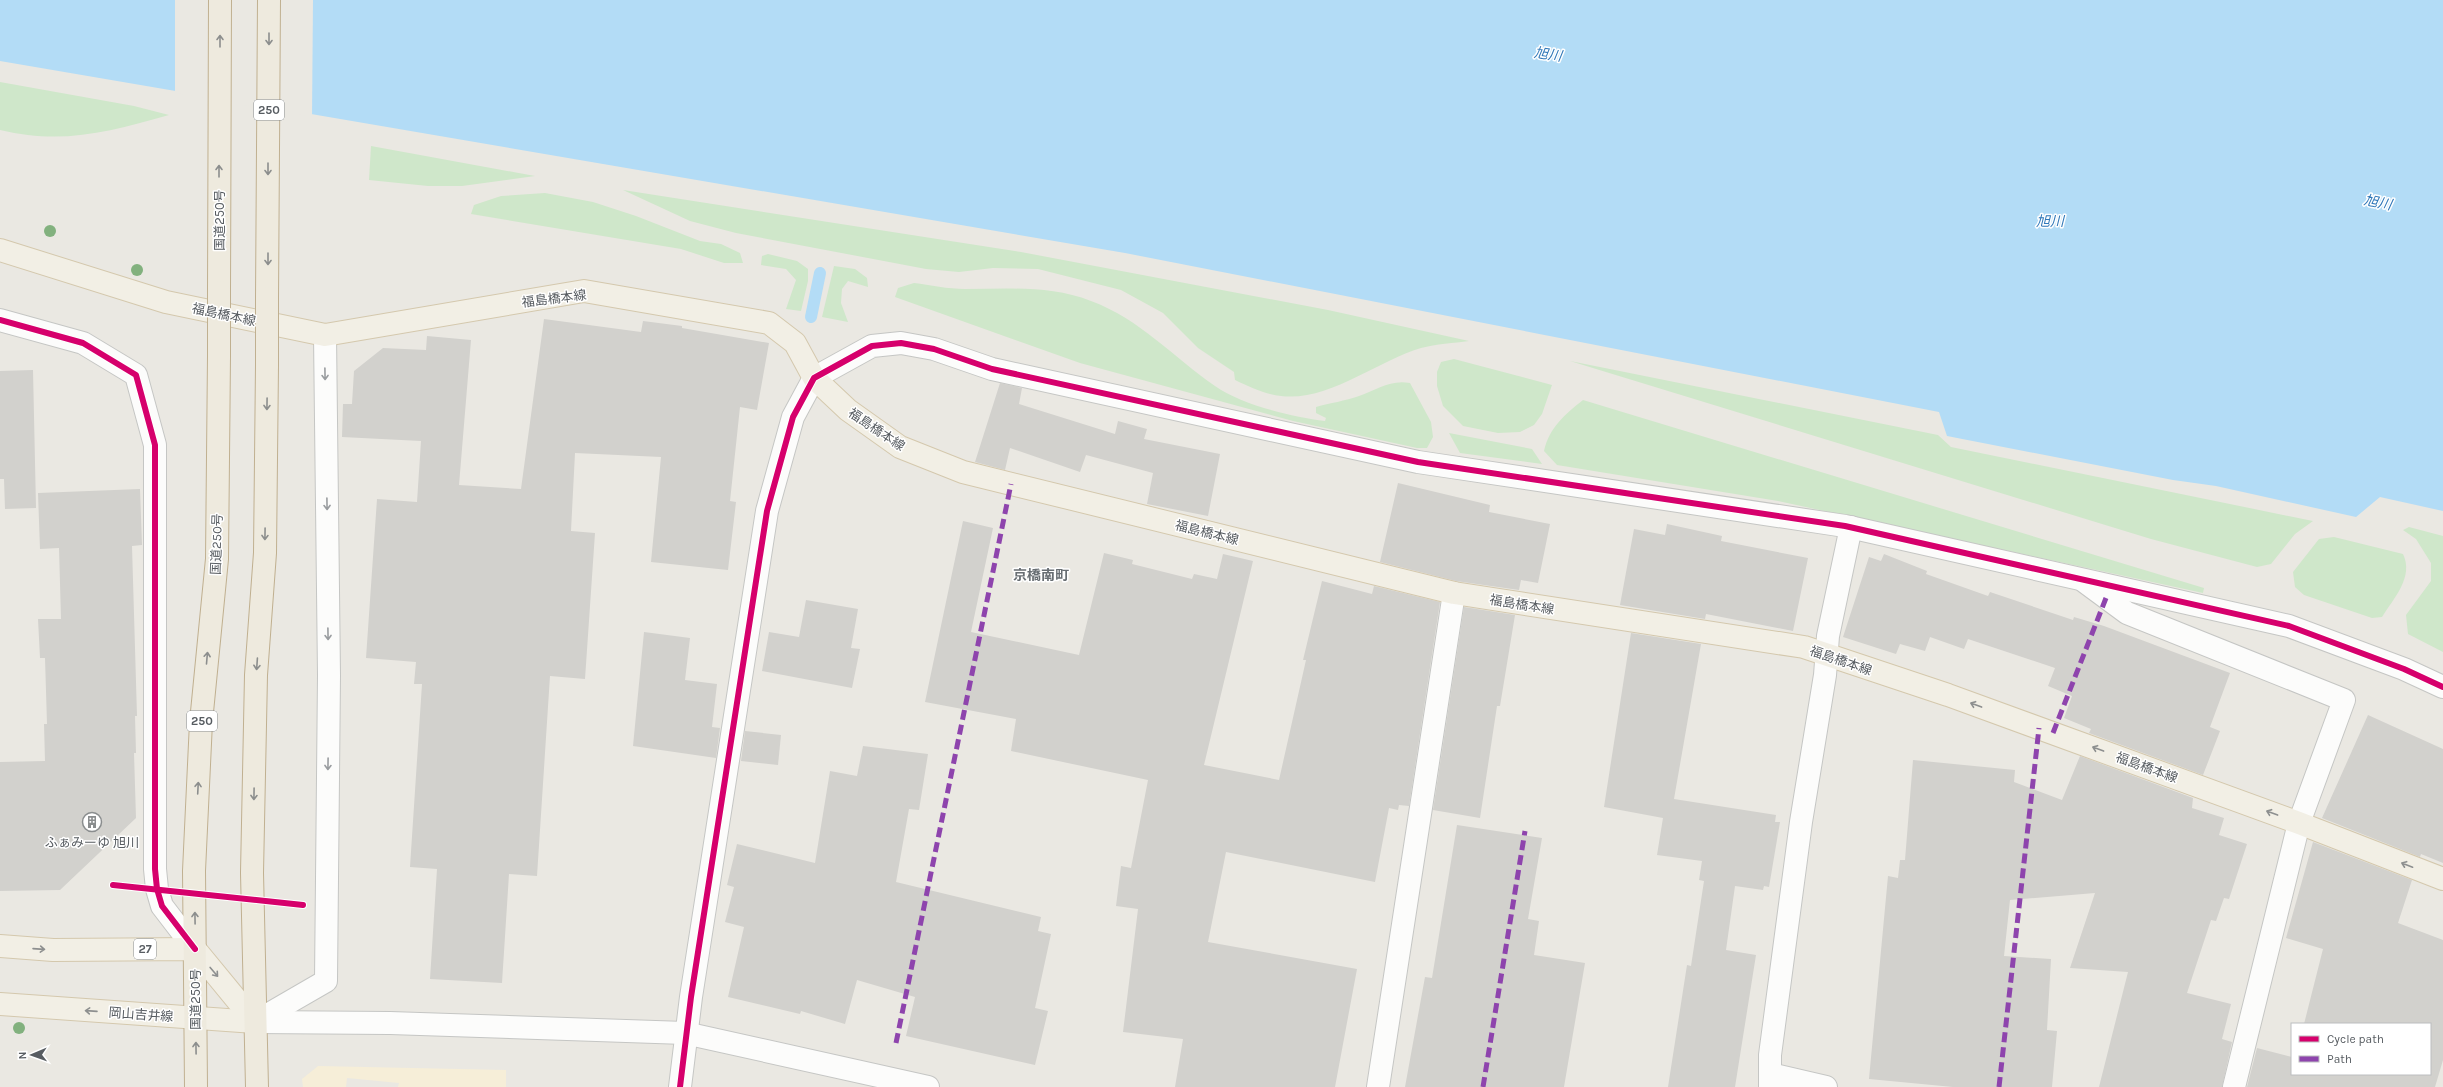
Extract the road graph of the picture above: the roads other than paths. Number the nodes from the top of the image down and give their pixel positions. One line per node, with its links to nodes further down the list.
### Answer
1 (220, 0): 15 (highway, 国道250号 / 250, one-way to 1, bridge)
2 (269, 0): 18 (highway, 250, one-way to 18, bridge)
3 (0, 250): 5 (main road, 福島橋本線)
4 (0, 320): 15 (street)
5 (325, 335): 6 (main road, 福島橋本線); 18 (street, one-way to 18)
6 (814, 378): 7 (street); 9 (main road, 福島橋本線); 19 (street)
7 (1851, 527): 8 (street); 10 (street)
8 (2079, 577): 11 (street); 12 (street)
9 (1454, 593): 10 (main road, 福島橋本線); 25 (street)
10 (1827, 655): 12 (main road, 福島橋本線, one-way to 10); 20 (street)
11 (2443, 687)
12 (2299, 823): 13 (main road, 福島橋本線, one-way to 12); 27 (street)
13 (2443, 879)
14 (0, 946): 15 (main road, 27, one-way to 15)
15 (195, 949): 17 (highway, 国道250号 / 250); 18 (main road, one-way to 18)
16 (0, 1004): 17 (main road, 岡山吉井線, one-way to 16)
17 (196, 1017): 18 (main road, 岡山吉井線); 21 (highway, 国道250号 / 250, one-way to 17)
18 (256, 1022): 19 (street); 22 (highway, 250)
19 (685, 1033): 23 (street); 24 (street)
20 (1770, 1080): 26 (street)
21 (196, 1087)
22 (257, 1087)
23 (680, 1087)
24 (928, 1087)
25 (1378, 1087)
26 (1826, 1087)
27 (2234, 1087)

